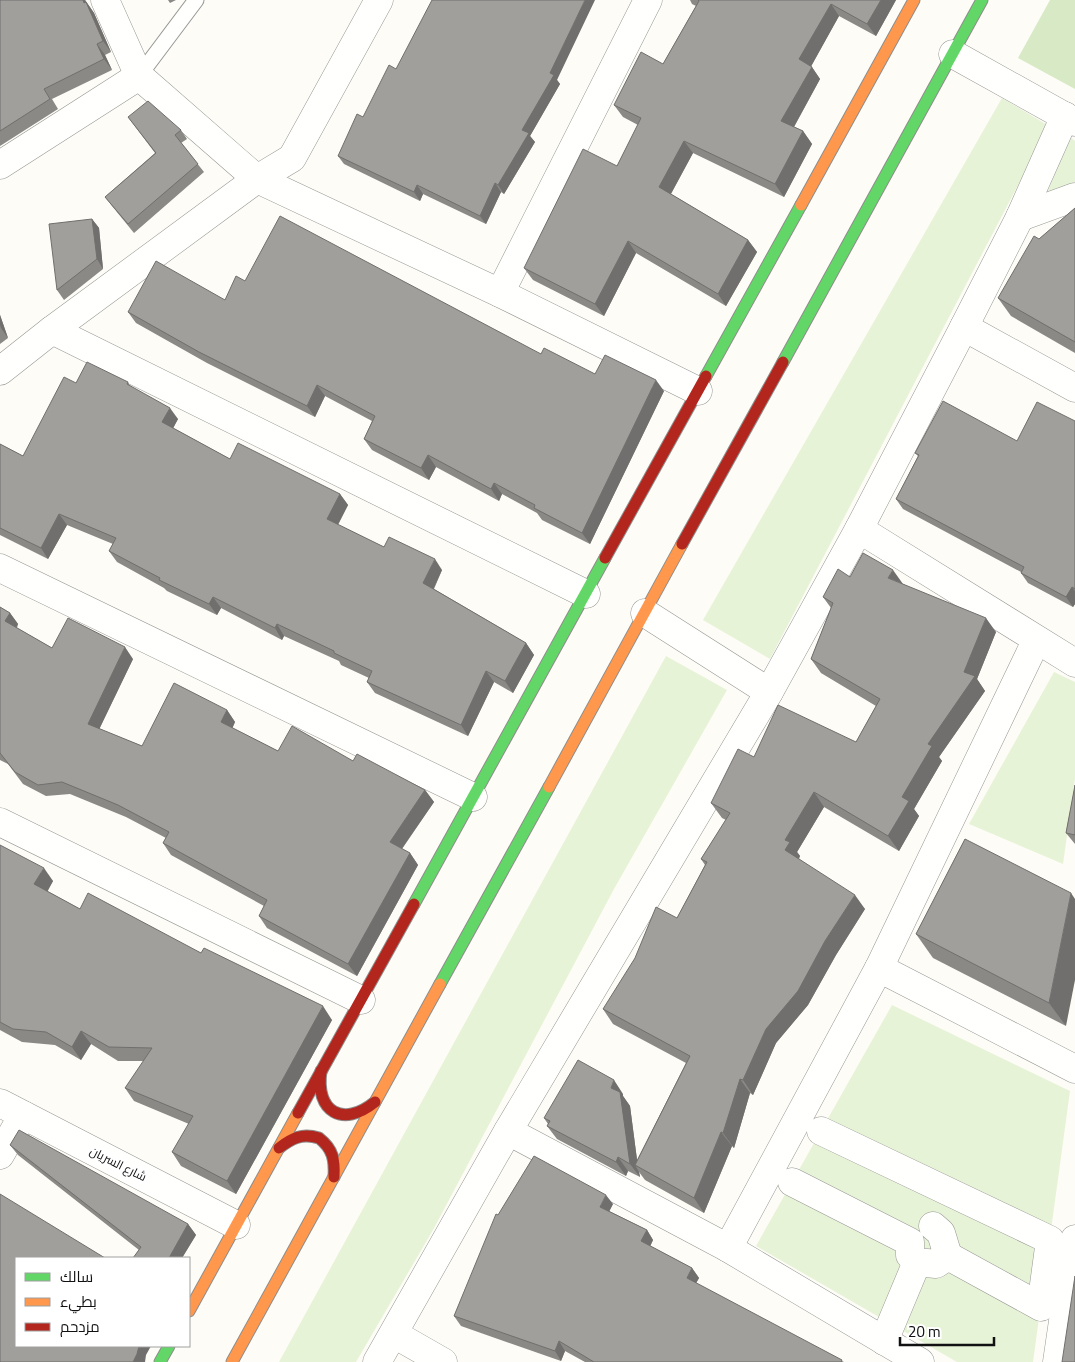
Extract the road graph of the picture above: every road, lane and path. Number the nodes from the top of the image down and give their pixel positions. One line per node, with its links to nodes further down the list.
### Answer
1 (105, 0): 8 (street)
2 (196, 0): 8 (lane)
3 (379, 0): 11 (street)
4 (648, 0): 14 (street)
5 (914, 0): 19 (main road)
6 (982, 0): 7 (main road)
7 (952, 54): 9 (street); 23 (main road)
8 (139, 76): 10 (street); 11 (street)
9 (1070, 119): 13 (street)
10 (0, 165)
11 (258, 179): 14 (street); 16 (street)
12 (1075, 197): 13 (street)
13 (1020, 218): 15 (street)
14 (500, 293): 19 (street)
15 (964, 327): 18 (street); 20 (street)
16 (52, 330): 17 (street); 22 (street)
17 (0, 371)
18 (1075, 388)
19 (698, 391): 22 (main road)
20 (859, 529): 24 (street); 26 (street)
21 (0, 568): 27 (street)
22 (586, 594): 27 (main road)
23 (645, 613): 26 (street); 33 (main road)
24 (1036, 641): 25 (street); 29 (street)
25 (1075, 663)
26 (769, 692): 36 (street)
27 (473, 797): 30 (main road)
28 (0, 822): 30 (street)
29 (879, 968): 31 (street); 45 (street)
30 (361, 1000): 32 (main road)
31 (1075, 1069)
32 (321, 1071): 33 (main road); 37 (main road)
33 (375, 1102): 39 (main road)
34 (11, 1109): 38 (street); 42 (street, شارع السريان)
35 (821, 1130): 41 (street)
36 (508, 1131): 45 (street); 49 (street)
37 (278, 1148): 39 (main road); 42 (main road)
38 (0, 1155)
39 (334, 1177): 53 (main road)
40 (792, 1182): 46 (street)
41 (952, 1193): 43 (street); 47 (street)
42 (236, 1225): 48 (main road)
43 (933, 1226): 46 (street); 47 (street)
44 (1075, 1238): 58 (street)
45 (728, 1248): 50 (street)
46 (913, 1252): 47 (street); 50 (street)
47 (948, 1256)
48 (190, 1309)
49 (394, 1334): 54 (street); 55 (street); 56 (street)
50 (884, 1341): 57 (street)
51 (168, 1347): 52 (main road)
52 (160, 1362)
53 (232, 1362)
54 (377, 1362)
55 (394, 1362)
56 (443, 1362)
57 (920, 1362)
58 (1057, 1362)

